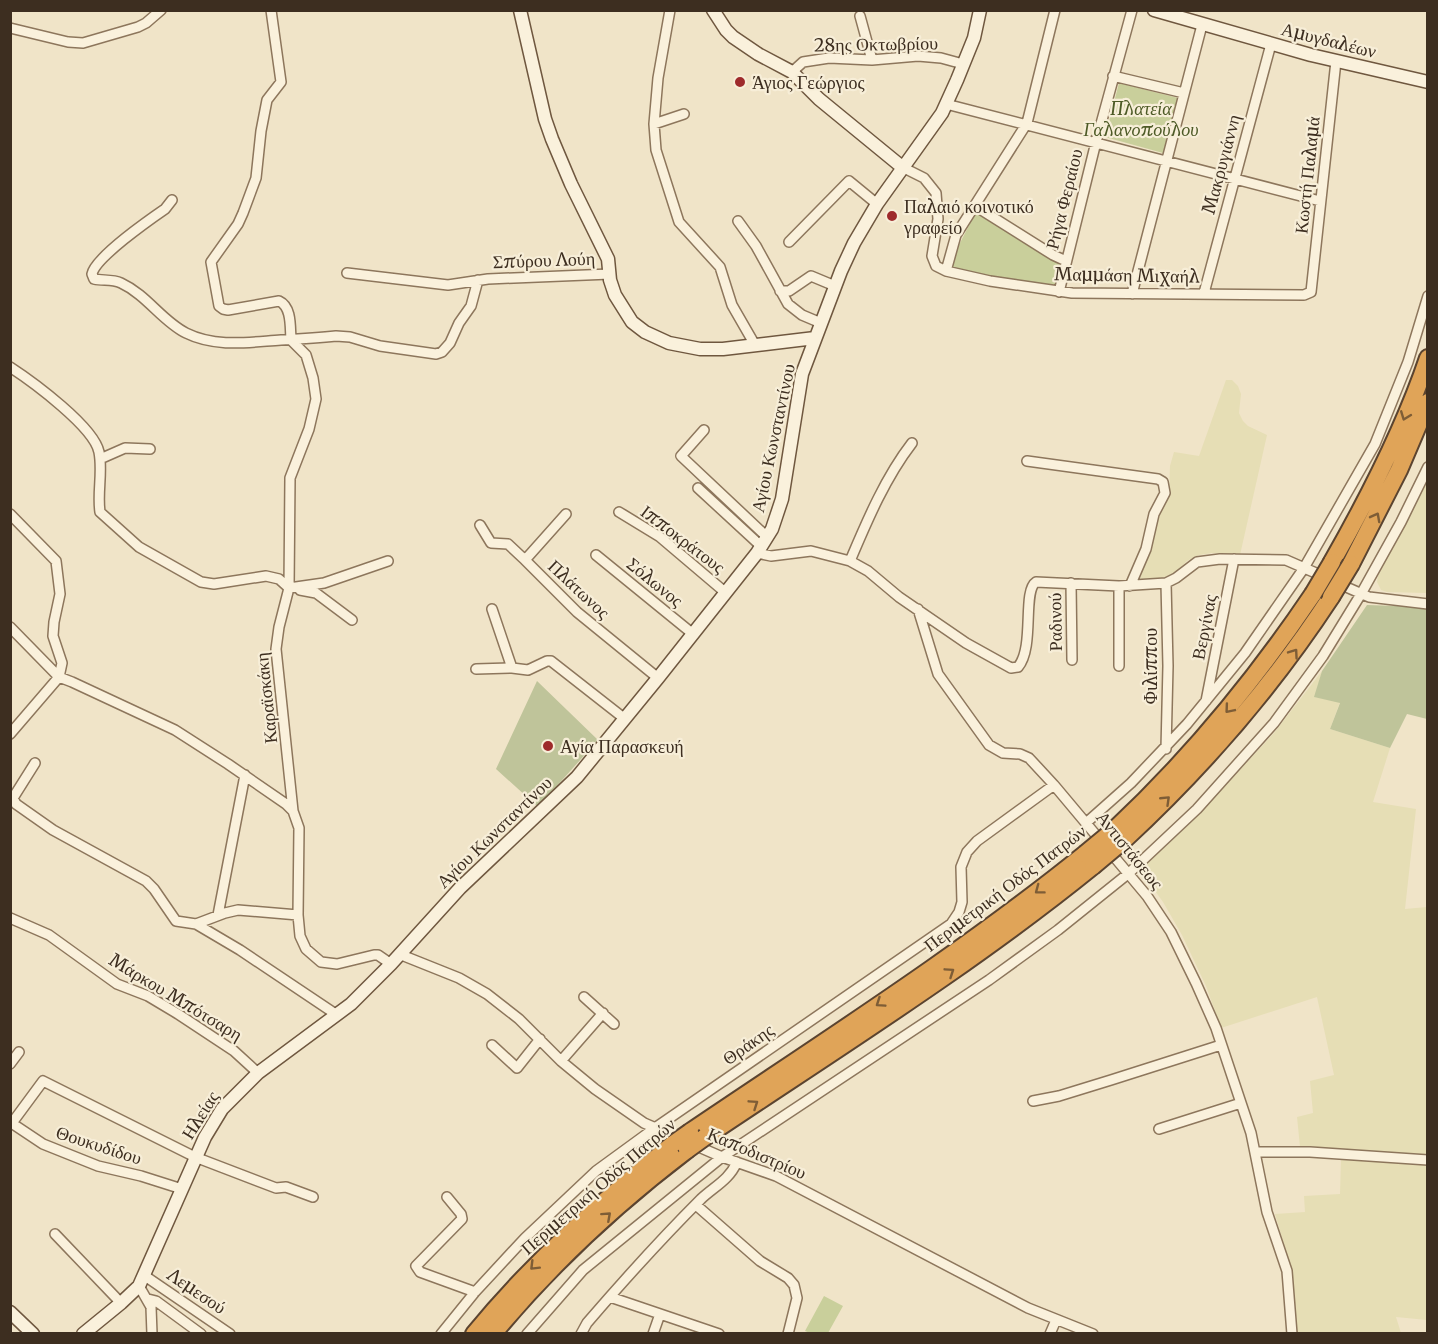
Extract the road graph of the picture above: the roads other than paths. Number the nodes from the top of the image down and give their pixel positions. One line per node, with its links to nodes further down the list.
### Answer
1 (161, 10): 12 (street)
2 (271, 10): 49 (street)
3 (520, 10): 38 (main road)
4 (670, 10): 24 (street)
5 (713, 10): 17 (main road)
6 (980, 10): 16 (main road, Αγίου Κωνσταντίνου)
7 (1055, 10): 23 (street)
8 (1132, 10): 18 (street, Ρήγα Φεραίου)
9 (1154, 10): 11 (main road, Αμυγδαλέων)
10 (860, 16): 14 (street)
11 (1202, 25): 13 (main road, Αμυγδαλέων); 20 (street)
12 (10, 28)
13 (1270, 44): 15 (main road, Αμυγδαλέων); 28 (street, Μακρυγιάννη)
14 (872, 60): 16 (street, 28ης Οκτωβρίου); 17 (street, 28ης Οκτωβρίου)
15 (1336, 61): 19 (main road, Αμυγδαλέων); 30 (street, Κωστή Παλαμά)
16 (963, 64): 21 (main road, Αγίου Κωνσταντίνου)
17 (792, 72): 27 (main road)
18 (1113, 76): 20 (street); 25 (street, Ρήγα Φεραίου)
19 (1428, 82)
20 (1184, 93): 26 (street)
21 (946, 104): 23 (street); 27 (main road, Αγίου Κωνσταντίνου)
22 (684, 114): 24 (street)
23 (1027, 123): 25 (street); 32 (street)
24 (654, 124): 50 (street)
25 (1096, 142): 26 (street); 35 (street, Ρήγα Φεραίου)
26 (1166, 161): 28 (street); 45 (street)
27 (902, 167): 31 (main road, Αγίου Κωνσταντίνου); 36 (street)
28 (1235, 180): 30 (street); 44 (street, Μακρυγιάννη)
29 (172, 200): 49 (street)
30 (1320, 201): 43 (street, Κωστή Παλαμά)
31 (877, 204): 34 (street); 40 (main road, Αγίου Κωνσταντίνου)
32 (975, 206): 35 (street); 36 (street)
33 (738, 220): 41 (street)
34 (789, 242)
35 (1066, 261): 42 (street, Ρήγα Φεραίου)
36 (946, 271): 42 (street, Μαμμάση Μιχαήλ)
37 (347, 273): 39 (street, Σπύρου Λούη)
38 (610, 274): 39 (street, Σπύρου Λούη); 50 (main road)
39 (478, 280): 49 (street)
40 (835, 286): 41 (street); 47 (main road, Αγίου Κωνσταντίνου)
41 (780, 291): 47 (street)
42 (1059, 292): 45 (street, Μαμμάση Μιχαήλ)
43 (1311, 292): 44 (street, Μαμμάση Μιχαήλ)
44 (1204, 293): 45 (street, Μαμμάση Μιχαήλ)
45 (1132, 294)
46 (1428, 296): 71 (street)
47 (821, 323): 48 (main road, Αγίου Κωνσταντίνου)
48 (815, 338): 50 (main road); 65 (main road, Αγίου Κωνσταντίνου)
49 (291, 340): 76 (street, Καραϊσκάκη)
50 (755, 345)
51 (1428, 358): 100 (highway, Περιμετρική Οδός Πατρών, one-way to 100, bridge)
52 (10, 367): 57 (street)
53 (1428, 402): 100 (highway, Περιμετρική Οδός Πατρών, one-way to 53, bridge)
54 (704, 430): 65 (street)
55 (912, 443): 70 (street)
56 (150, 449): 57 (street)
57 (100, 459): 76 (street)
58 (1027, 461): 75 (street)
59 (1428, 467): 78 (street)
60 (698, 488): 65 (street)
61 (619, 512): 77 (street, Ιπποκράτους)
62 (10, 514): 89 (street)
63 (566, 514): 68 (street, Πλάτωνος)
64 (480, 525): 68 (street)
65 (762, 546): 70 (street); 77 (main road, Αγίου Κωνσταντίνου)
66 (596, 555): 84 (street, Σόλωνος)
67 (1234, 559): 71 (street); 73 (street); 91 (street, Βεργίνας)
68 (525, 560): 90 (street, Πλάτωνος)
69 (388, 561): 76 (street)
70 (850, 561): 81 (street)
71 (1304, 568): 78 (street); 91 (street)
72 (1071, 583): 74 (street); 81 (street); 85 (street, Ραδινού)
73 (1166, 583): 75 (street); 94 (street, Φιλίππου)
74 (1119, 586): 75 (street); 86 (street)
75 (1130, 586)
76 (289, 588): 82 (street); 98 (street, Καραϊσκάκη)
77 (726, 593): 84 (main road, Αγίου Κωνσταντίνου)
78 (1361, 594): 79 (street); 101 (street)
79 (1428, 604)
80 (492, 609): 87 (street)
81 (918, 609): 97 (street, Αντιστάσεως)
82 (352, 620)
83 (10, 627): 89 (street)
84 (693, 634): 90 (main road, Αγίου Κωνσταντίνου)
85 (1072, 660)
86 (1119, 666)
87 (512, 668): 88 (street); 92 (street)
88 (476, 669)
89 (59, 677): 93 (street); 96 (street)
90 (658, 678): 92 (main road, Αγίου Κωνσταντίνου)
91 (1206, 702): 94 (street)
92 (625, 719): 106 (main road, Αγίου Κωνσταντίνου)
93 (10, 734)
94 (1166, 749): 99 (street)
95 (36, 763): 105 (street)
96 (245, 775): 98 (street); 102 (street)
97 (1054, 785): 99 (street, Αντιστάσεως); 121 (street, Θράκης)
98 (293, 812): 103 (street, Καραϊσκάκη)
99 (1086, 823): 101 (street, Αντιστάσεως)
100 (1119, 835): 123 (highway, Περιμετρική Οδός Πατρών, bridge)
101 (1129, 873): 113 (street, Αντιστάσεως); 126 (street)
102 (218, 915): 103 (street); 105 (street)
103 (298, 915): 106 (street, Καποδιστρίου)
104 (10, 918): 117 (street, Μάρκου Μπότσαρη)
105 (196, 924): 109 (street)
106 (395, 959): 109 (main road, Ηλείας); 111 (street, Καποδιστρίου)
107 (584, 997): 108 (street)
108 (603, 1013): 110 (street); 115 (street)
109 (337, 1015): 117 (main road, Ηλείας)
110 (614, 1024)
111 (540, 1039): 112 (street); 115 (street, Καποδιστρίου)
112 (492, 1045)
113 (1221, 1045): 118 (street); 119 (street, Αντιστάσεως)
114 (19, 1052): 116 (street)
115 (561, 1061): 121 (street, Καποδιστρίου)
116 (10, 1064)
117 (258, 1073): 125 (main road, Ηλείας)
118 (1033, 1101)
119 (1241, 1102): 122 (street); 124 (street, Αντιστάσεως)
120 (11, 1123): 125 (street); 129 (street, Θουκυδίδου)
121 (655, 1128): 126 (street, Καποδιστρίου); 135 (street, Θράκης)
122 (1159, 1129)
123 (680, 1147): 148 (highway, Περιμετρική Οδός Πατρών, one-way to 148); 149 (highway, Περιμετρική Οδός Πατρών, one-way to 123)
124 (1256, 1152): 127 (street); 157 (street, Αντιστάσεως)
125 (195, 1157): 129 (main road, Ηλείας); 130 (street)
126 (722, 1157): 128 (street, Καποδιστρίου); 150 (street)
127 (1428, 1160)
128 (737, 1162): 132 (street); 141 (street, Καποδιστρίου)
129 (182, 1189): 134 (main road, Ηλείας)
130 (313, 1197)
131 (447, 1197): 135 (street)
132 (696, 1205): 136 (street); 154 (street)
133 (55, 1234): 138 (street)
134 (142, 1281): 137 (street); 138 (main road, Ηλείας); 146 (street, Λεμεσού)
135 (475, 1292): 147 (street, Θράκης)
136 (610, 1297): 140 (street); 151 (street)
137 (148, 1299): 144 (street); 145 (street)
138 (121, 1303): 143 (main road, Ηλείας)
139 (10, 1312): 142 (main road)
140 (660, 1314): 152 (street); 153 (street)
141 (1056, 1320): 155 (street); 156 (street, Καποδιστρίου)
142 (33, 1334)
143 (83, 1334)
144 (152, 1334)
145 (201, 1334)
146 (230, 1334)
147 (441, 1334)
148 (474, 1334)
149 (493, 1334)
150 (527, 1334)
151 (581, 1334)
152 (653, 1334)
153 (719, 1334)
154 (788, 1334)
155 (1050, 1334)
156 (1093, 1334)
157 (1292, 1334)

